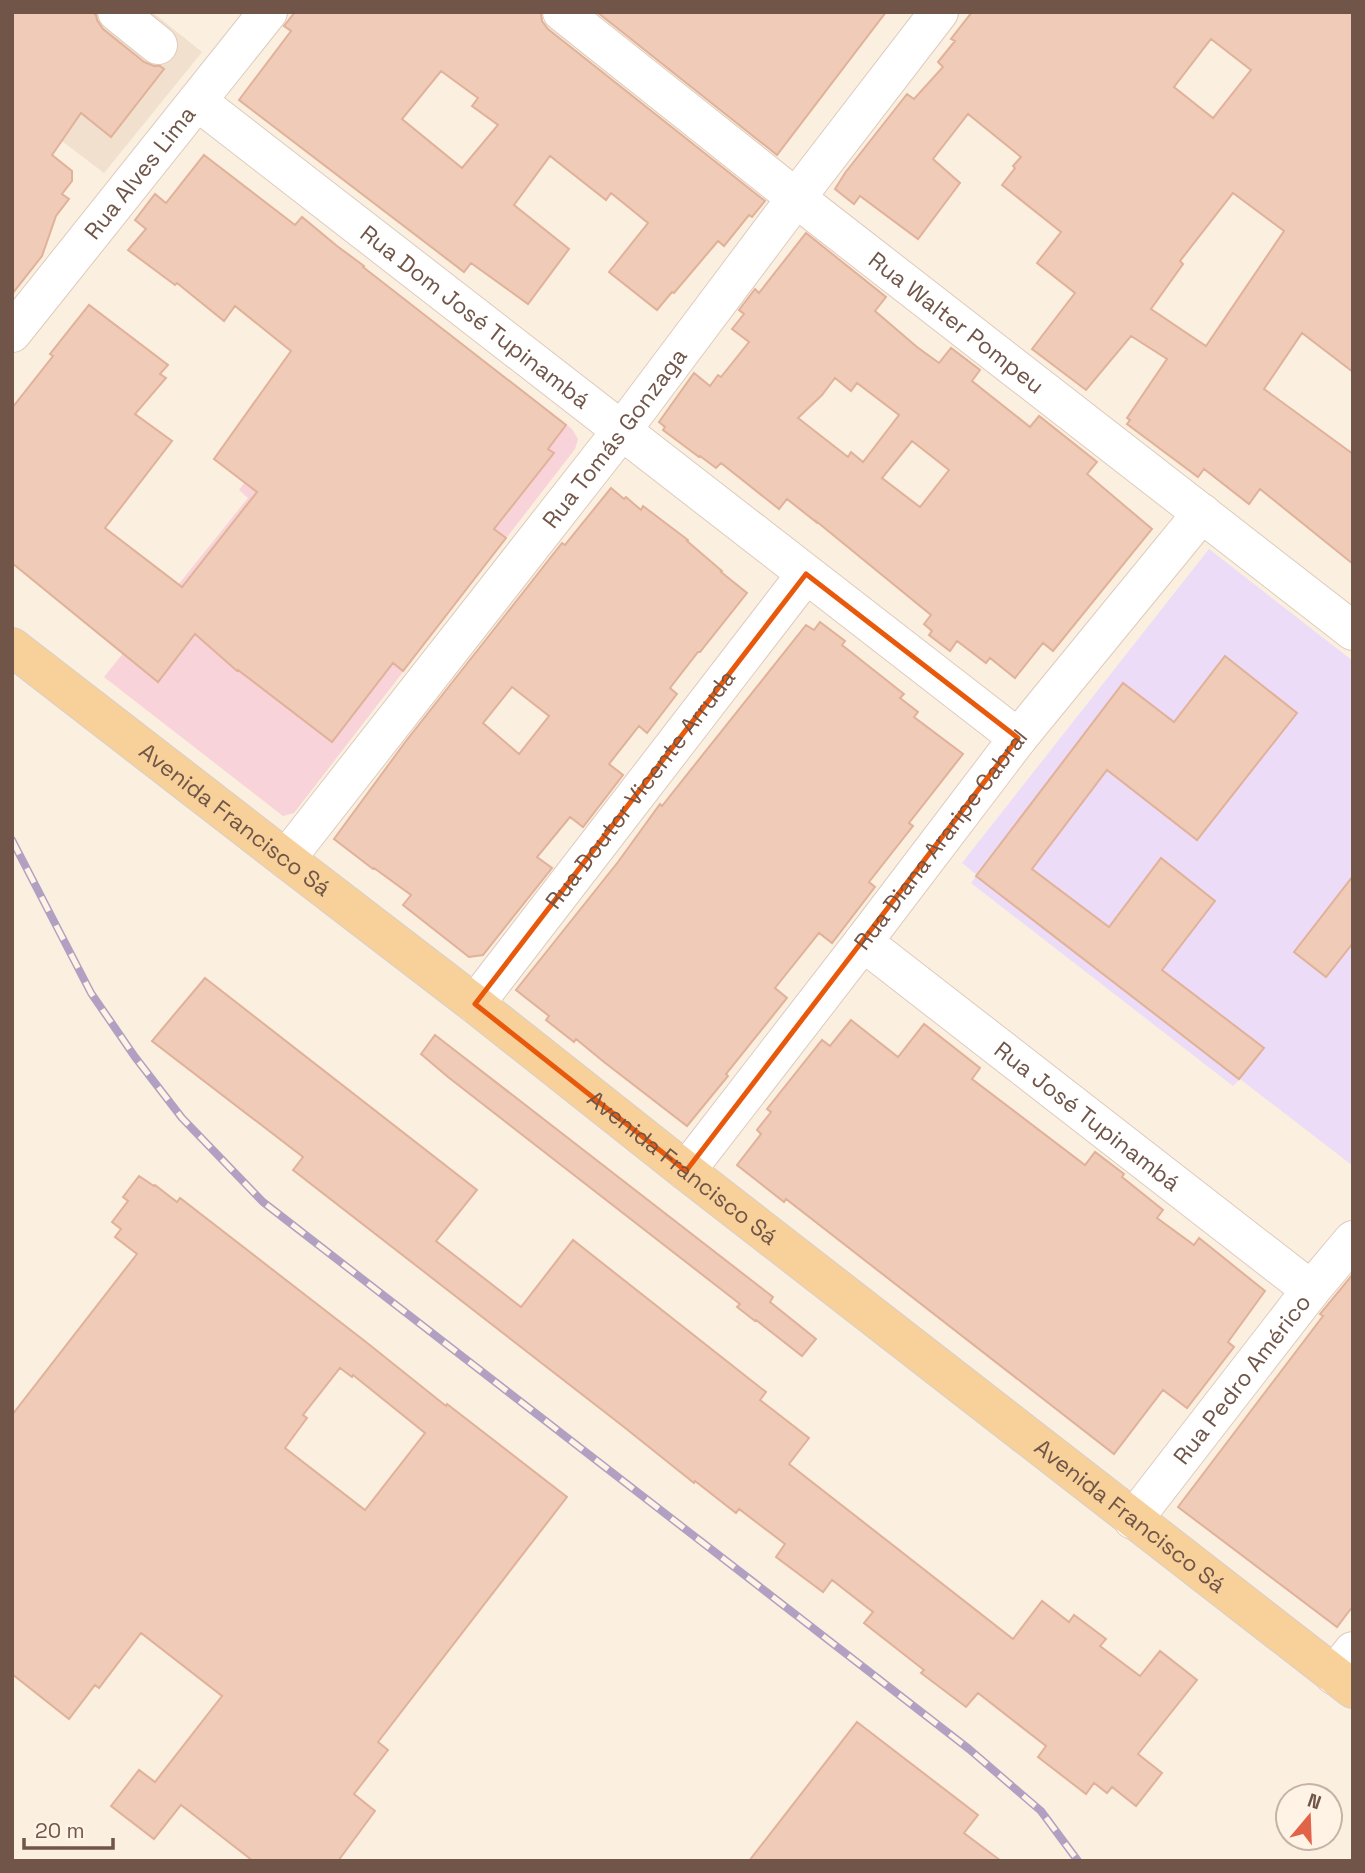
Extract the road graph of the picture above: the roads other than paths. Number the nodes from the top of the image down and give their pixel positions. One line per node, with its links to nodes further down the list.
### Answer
1 (117, 12): 5 (street)
2 (268, 12): 6 (street, Rua Alves Lima)
3 (562, 12): 7 (street, Rua Walter Pompeu)
4 (939, 12): 7 (street, Rua Tomás Gonzaga)
5 (158, 45)
6 (197, 101): 8 (street, Rua Alves Lima); 9 (street, Rua Dom José Tupinambá)
7 (796, 198): 9 (street, Rua Tomás Gonzaga); 10 (street, Rua Walter Pompeu)
8 (12, 333)
9 (622, 429): 11 (street, Rua Dom José Tupinambá); 15 (street, Rua Tomás Gonzaga)
10 (1202, 513): 12 (street, Rua Walter Pompeu); 14 (street, Rua Diana Araripe Cabral)
11 (806, 574): 14 (street, Rua Dom José Tupinambá); 17 (street, Rua Doutor Vicente Arruda)
12 (1353, 631)
13 (12, 647): 15 (main road, Avenida Francisco Sá)
14 (1018, 738): 16 (street, Rua Diana Araripe Cabral)
15 (286, 859): 17 (main road, Avenida Francisco Sá)
16 (863, 943): 18 (street, Rua Diana Araripe Cabral); 20 (street, Rua José Tupinambá)
17 (475, 1004): 18 (main road, Avenida Francisco Sá)
18 (686, 1171): 21 (main road, Avenida Francisco Sá)
19 (1353, 1240): 20 (street, Rua Pedro Américo)
20 (1311, 1290): 21 (street, Rua Pedro Américo)
21 (1133, 1520): 22 (main road, Avenida Francisco Sá)
22 (1347, 1672)

